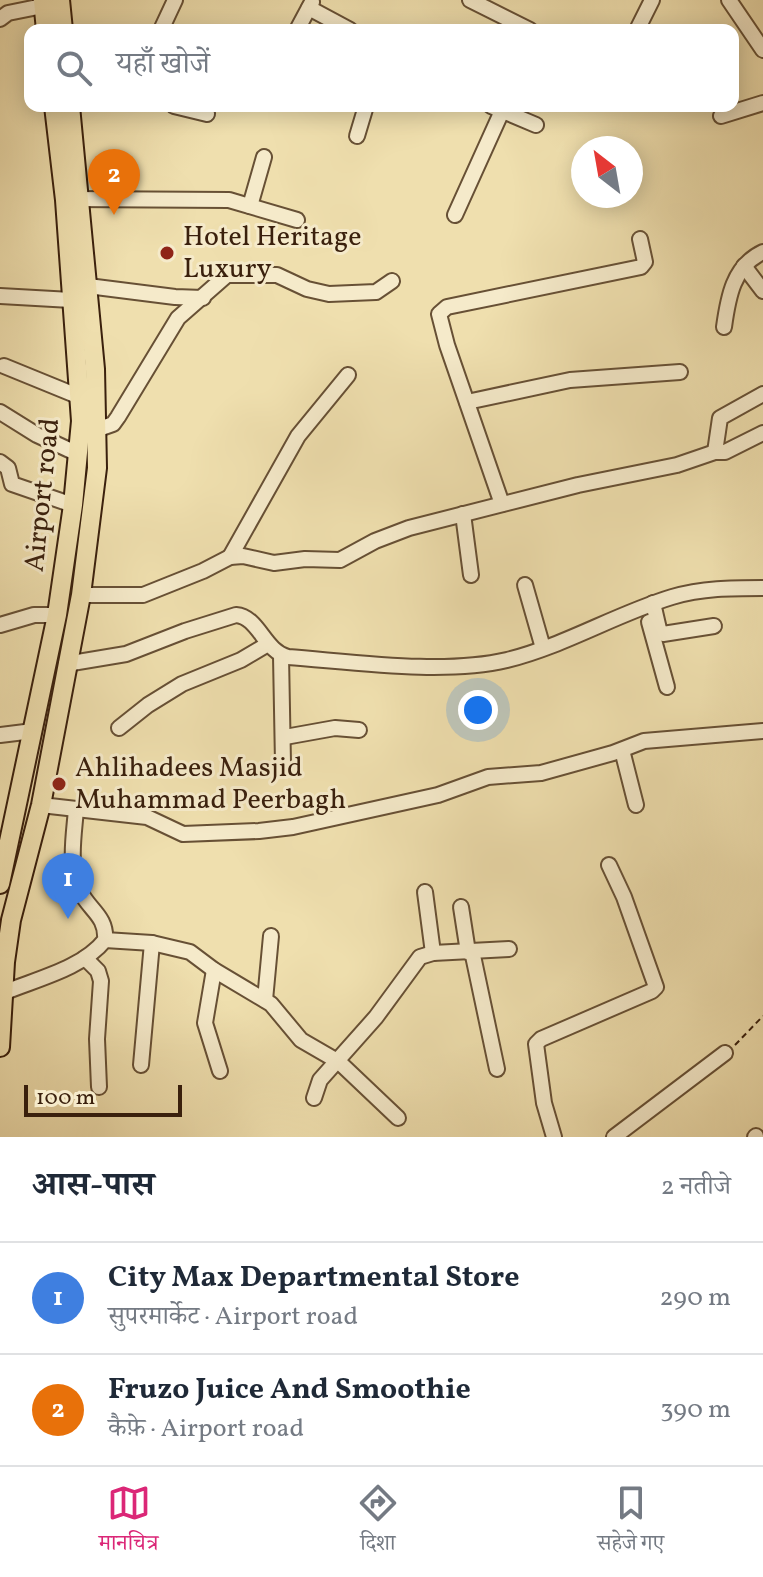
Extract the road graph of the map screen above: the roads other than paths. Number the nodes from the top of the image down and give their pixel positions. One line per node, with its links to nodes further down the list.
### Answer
1 (175, 0): 10 (street)
2 (652, 0): 14 (street)
3 (729, 0): 15 (street)
4 (473, 1): 13 (street)
5 (49, 2): 7 (street); 8 (main road); 9 (main road)
6 (311, 4): 11 (street); 12 (street)
7 (0, 19)
8 (47, 24)
9 (60, 24)
10 (164, 24)
11 (300, 24)
12 (341, 24)
13 (518, 24)
14 (640, 24)
15 (763, 50)
16 (763, 103): 17 (street)
17 (739, 110)
18 (55, 112): 30 (main road, Airport road)
19 (70, 112): 30 (main road)
20 (199, 112): 25 (street)
21 (364, 112): 28 (street)
22 (495, 112): 32 (street)
23 (504, 112): 27 (street)
24 (734, 112): 26 (street)
25 (207, 114)
26 (721, 116)
27 (536, 125)
28 (357, 136)
29 (264, 157): 31 (street)
30 (72, 199): 31 (street); 38 (main road); 42 (main road, Airport road)
31 (250, 206): 33 (street)
32 (455, 215)
33 (297, 220)
34 (640, 239): 49 (street)
35 (763, 252): 36 (street)
36 (744, 266): 39 (street); 43 (street)
37 (392, 281): 41 (street)
38 (88, 286): 41 (street); 51 (main road)
39 (763, 291)
40 (0, 296): 42 (street)
41 (203, 298): 51 (street)
42 (71, 300): 48 (main road, Airport road)
43 (724, 327)
44 (4, 366): 48 (street)
45 (680, 372): 49 (street)
46 (348, 375): 59 (street)
47 (763, 394): 53 (street)
48 (80, 397): 54 (main road, Airport road)
49 (467, 402): 56 (street)
50 (0, 412): 54 (street)
51 (96, 430): 63 (main road)
52 (763, 433): 53 (street)
53 (715, 452): 56 (street)
54 (78, 454): 57 (main road, Airport road)
55 (3, 473): 57 (street)
56 (502, 504): 58 (street)
57 (73, 505): 65 (main road, Airport road)
58 (463, 514): 59 (street); 60 (street)
59 (230, 557): 63 (street)
60 (471, 575)
61 (525, 585): 69 (street)
62 (763, 588): 64 (street)
63 (81, 595): 71 (main road)
64 (649, 605): 67 (street); 69 (street); 72 (street)
65 (57, 615): 66 (street); 75 (main road, Airport road)
66 (0, 625)
67 (714, 626)
68 (268, 644): 70 (street); 71 (street); 73 (street)
69 (543, 648): 70 (street)
70 (281, 656): 78 (street)
71 (66, 664): 81 (main road)
72 (667, 687)
73 (119, 728)
74 (359, 730): 78 (street)
75 (33, 731): 77 (street); 84 (main road, Airport road)
76 (763, 731): 79 (street)
77 (0, 735)
78 (285, 737): 80 (street)
79 (622, 750): 82 (street); 83 (street)
80 (283, 763)
81 (41, 805): 83 (street); 85 (main road)
82 (636, 805)
83 (76, 809): 91 (street)
84 (4, 851): 85 (street); 87 (main road, Airport road)
85 (26, 858): 98 (main road)
86 (609, 865): 109 (street)
87 (0, 884)
88 (425, 892): 95 (street)
89 (461, 907): 94 (street)
90 (271, 936): 99 (street)
91 (105, 940): 92 (street); 96 (street)
92 (152, 943): 97 (street); 103 (street)
93 (509, 949): 94 (street)
94 (470, 952): 95 (street); 104 (street)
95 (433, 953): 102 (street)
96 (85, 958): 98 (street); 106 (street)
97 (214, 970): 99 (street); 105 (street)
98 (3, 993): 100 (main road)
99 (265, 1000): 102 (street)
100 (0, 1047)
101 (725, 1053): 110 (street)
102 (339, 1062): 107 (street); 108 (street)
103 (141, 1065)
104 (497, 1069)
105 (220, 1071)
106 (99, 1087)
107 (314, 1098)
108 (398, 1118)
109 (554, 1137)
110 (614, 1137)

